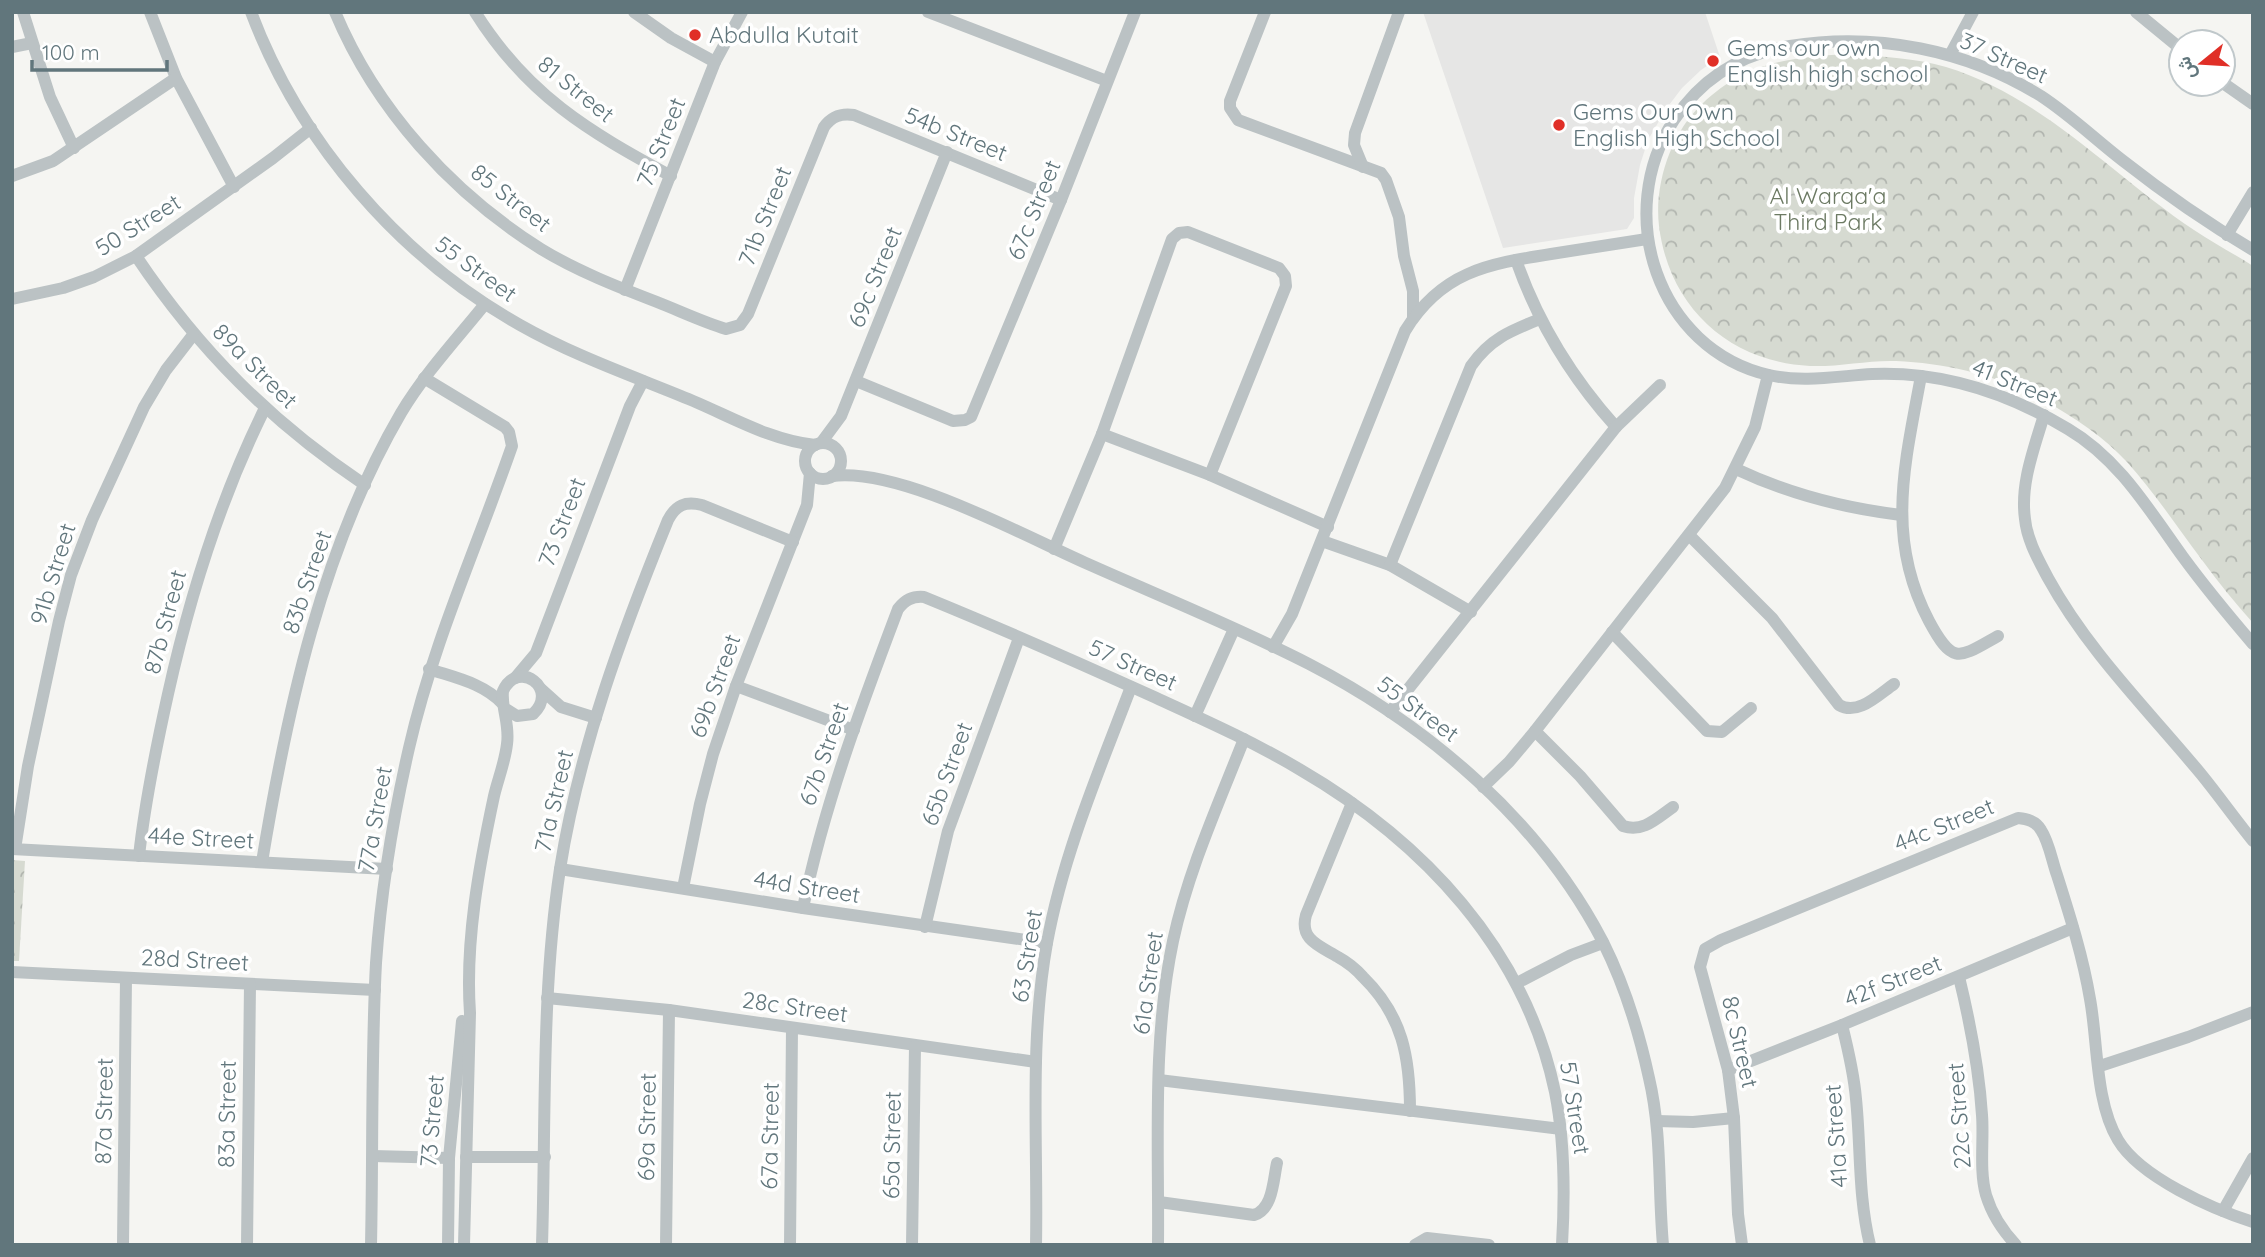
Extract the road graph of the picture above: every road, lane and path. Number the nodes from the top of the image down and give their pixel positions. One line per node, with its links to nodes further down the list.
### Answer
1 (23, 12): 15 (street)
2 (150, 12): 19 (street)
3 (251, 12): 24 (street, 55 Street)
4 (335, 12): 38 (street, 85 Street)
5 (475, 12): 29 (street, 81 Street)
6 (634, 12): 18 (street)
7 (742, 12): 18 (street, 75 Street)
8 (928, 12): 20 (street)
9 (1135, 12): 20 (street, 67c Street)
10 (1265, 12): 27 (street)
11 (1399, 12): 27 (street)
12 (1973, 12): 17 (street)
13 (2136, 12): 14 (street)
14 (2167, 37)
15 (32, 43): 16 (street); 25 (street)
16 (12, 47)
17 (1951, 55): 33 (street, 37 Street); 34 (street, 37 Street)
18 (715, 62): 29 (street, 75 Street)
19 (176, 78): 25 (street); 30 (street)
20 (1107, 81): 32 (street, 67c Street)
21 (2237, 93): 22 (street)
22 (2253, 104)
23 (834, 117): 26 (street, 54b Street); 43 (street, 71b Street)
24 (313, 131): 30 (street, 50 Street); 40 (street, 55 Street)
25 (74, 148): 28 (street)
26 (947, 152): 32 (street, 54b Street); 49 (street, 69c Street)
27 (1363, 167): 41 (street)
28 (12, 176)
29 (671, 176): 38 (street, 75 Street)
30 (234, 187): 36 (street, 50 Street)
31 (2253, 192): 33 (street)
32 (1061, 200): 49 (street, 67c Street)
33 (2227, 235): 35 (street, 37 Street)
34 (1647, 239): 37 (street); 45 (street, 41 Street)
35 (2253, 250)
36 (136, 256): 39 (street, 50 Street); 44 (street, 89a Street)
37 (1516, 260): 41 (street); 42 (street)
38 (625, 290): 43 (street, 85 Street)
39 (12, 299)
40 (482, 302): 47 (street, 83b Street); 48 (street, 55 Street)
41 (1413, 318): 67 (street)
42 (1540, 319): 54 (street); 72 (street)
43 (733, 328)
44 (193, 335): 51 (street, 89a Street); 104 (street, 91b Street)
45 (1768, 374): 46 (street, 41 Street); 60 (street)
46 (1921, 376): 52 (street, 41 Street); 66 (street)
47 (424, 378): 64 (street, 83b Street); 82 (street, 77a Street)
48 (640, 379): 56 (street, 55 Street); 81 (street, 73 Street)
49 (856, 381): 53 (street, 69c Street)
50 (1660, 385): 54 (street)
51 (265, 408): 64 (street, 89a Street); 105 (street, 87b Street)
52 (2044, 415): 79 (street, 41 Street); 103 (street)
53 (841, 416): 57 (street, 69c Street); 58 (street, 69c Street)
54 (1616, 427): 73 (street)
55 (1102, 434): 61 (street); 61 (street); 71 (street)
56 (778, 439): 57 (street, 55 Street); 59 (street, 55 Street)
57 (818, 444): 58 (street); 59 (street)
58 (838, 451): 62 (street, 55 Street); 63 (street)
59 (808, 469): 63 (street); 65 (street, 69b Street)
60 (1736, 469): 66 (street); 68 (street)
61 (1210, 475): 67 (street)
62 (871, 476): 63 (street, 55 Street); 71 (street, 55 Street)
63 (829, 477): 65 (street, 69b Street)
64 (365, 485): 106 (street, 83b Street)
65 (807, 505): 70 (street, 69b Street)
66 (1901, 516): 77 (street)
67 (1328, 527): 69 (street)
68 (1689, 535): 76 (street); 85 (street)
69 (1322, 541): 72 (street); 80 (street)
70 (793, 542): 87 (street, 69b Street); 95 (street, 71a Street)
71 (1054, 549): 75 (street, 55 Street)
72 (1390, 565): 73 (street)
73 (1471, 612): 92 (street)
74 (895, 616): 78 (street, 57 Street); 96 (street, 67b Street)
75 (1234, 629): 80 (street, 55 Street); 94 (street)
76 (1612, 632): 90 (street); 97 (street)
77 (1998, 636)
78 (1019, 638): 88 (street, 57 Street); 111 (street, 65b Street)
79 (2253, 644)
80 (1278, 649): 92 (street, 55 Street)
81 (536, 653): 83 (street, 73 Street); 86 (street, 73 Street)
82 (429, 669): 84 (street); 107 (street, 77a Street)
83 (512, 679): 84 (street); 86 (street); 89 (street)
84 (473, 683): 89 (street)
85 (1894, 684)
86 (538, 685): 91 (street); 93 (street)
87 (736, 686): 96 (street); 109 (street, 69b Street)
88 (1131, 687): 94 (street, 57 Street); 114 (street, 63 Street)
89 (505, 706): 93 (street); 99 (street, 73 Street)
90 (1751, 708)
91 (569, 711): 93 (street); 95 (street)
92 (1390, 712): 100 (street, 55 Street)
93 (531, 715): 99 (street, 73 Street)
94 (1195, 716): 98 (street, 57 Street)
95 (596, 718): 108 (street, 71a Street)
96 (854, 730): 110 (street, 67b Street)
97 (1535, 731): 100 (street); 102 (street)
98 (1244, 739): 101 (street, 57 Street); 132 (street, 61a Street)
99 (507, 744): 123 (street, 73 Street)
100 (1486, 790): 113 (street, 55 Street)
101 (1352, 803): 119 (street, 57 Street); 133 (street)
102 (1673, 807)
103 (2253, 841)
104 (14, 849): 105 (street, 44e Street)
105 (139, 856): 106 (street, 44e Street)
106 (262, 862): 107 (street, 44e Street)
107 (387, 869): 121 (street, 77a Street)
108 (560, 869): 109 (street, 44d Street); 122 (street, 71a Street)
109 (683, 888): 110 (street, 44d Street)
110 (803, 908): 111 (street, 44d Street)
111 (925, 927): 114 (street, 44d Street)
112 (2073, 928): 116 (street, 44c Street); 117 (street, 42f Street); 130 (street, 44c Street)
113 (1601, 940): 119 (street); 135 (street, 55 Street)
114 (1047, 943): 129 (street, 63 Street)
115 (12, 972): 118 (street, 28d Street)
116 (1702, 976): 131 (street, 8c Street)
117 (1959, 977): 126 (street, 42f Street); 163 (street, 22c Street)
118 (126, 978): 120 (street, 28d Street); 146 (street, 87a Street)
119 (1517, 983): 136 (street, 57 Street)
120 (250, 984): 121 (street, 28d Street); 147 (street, 83a Street)
121 (375, 990): 137 (street, 77a Street)
122 (547, 998): 124 (street, 28c Street); 139 (street, 71a Street)
123 (467, 1001): 138 (street, 73 Street); 140 (street, 73 Street)
124 (669, 1010): 127 (street, 28c Street); 152 (street, 69a Street)
125 (2253, 1012): 130 (street)
126 (1842, 1025): 131 (street, 42f Street); 162 (street, 41a Street)
127 (792, 1028): 128 (street, 28c Street); 153 (street, 67a Street)
128 (915, 1046): 129 (street, 28c Street); 154 (street, 65a Street)
129 (1036, 1062): 155 (street, 63 Street)
130 (2100, 1066): 144 (street, 44c Street)
131 (1727, 1070): 134 (street, 8c Street)
132 (1159, 1080): 133 (street); 143 (street, 61a Street)
133 (1410, 1111): 136 (street)
134 (1734, 1118): 135 (street, 8c Street); 161 (street, 8c Street)
135 (1658, 1125): 160 (street, 55 Street)
136 (1561, 1129): 159 (street, 57 Street)
137 (373, 1156): 140 (street); 148 (street, 77a Street)
138 (466, 1157): 139 (street); 150 (street, 73 Street)
139 (545, 1157): 151 (street, 71a Street)
140 (449, 1158): 149 (street, 73 Street)
141 (2253, 1158): 144 (street)
142 (1277, 1163): 143 (street)
143 (1159, 1202): 156 (street, 61a Street)
144 (2223, 1211): 145 (street, 44c Street)
145 (2253, 1222)
146 (123, 1245)
147 (247, 1245)
148 (370, 1245)
149 (448, 1245)
150 (464, 1245)
151 (542, 1245)
152 (666, 1245)
153 (790, 1245)
154 (912, 1245)
155 (1036, 1245)
156 (1158, 1245)
157 (1415, 1245): 158 (street)
158 (1489, 1245)
159 (1562, 1245)
160 (1662, 1245)
161 (1742, 1245)
162 (1870, 1245)
163 (2016, 1245)

